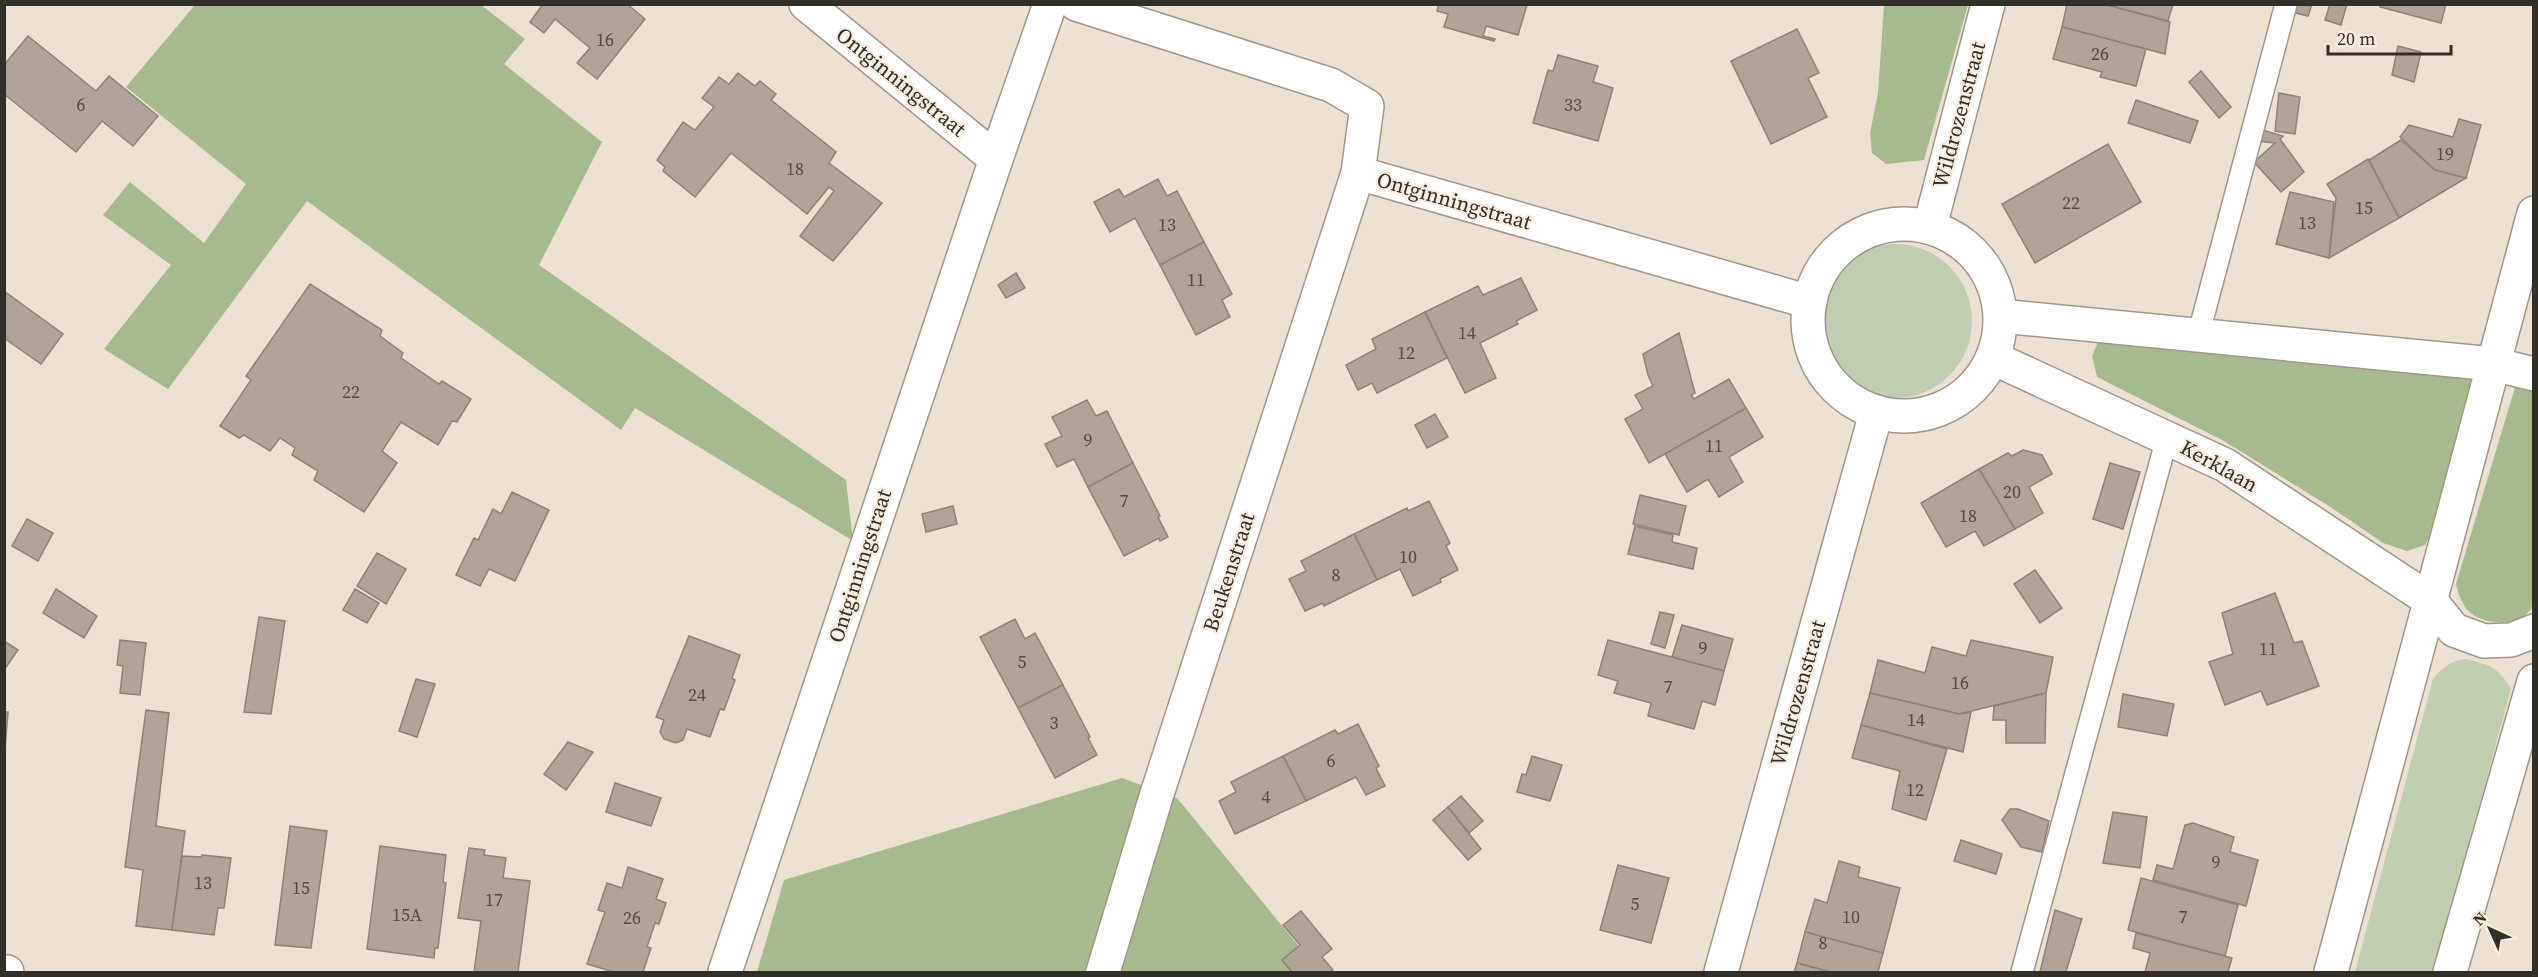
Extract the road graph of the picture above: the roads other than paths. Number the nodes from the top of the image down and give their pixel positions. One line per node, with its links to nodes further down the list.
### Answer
1 (806, 4): 6 (street, Ontginningstraat)
2 (1050, 4): 6 (street, Ontginningstraat)
3 (1076, 4): 7 (street, Ontginningstraat)
4 (1988, 4): 9 (street, Wildrozenstraat)
5 (2286, 4): 12 (lane)
6 (996, 159): 21 (street, Ontginningstraat)
7 (1358, 173): 10 (street, Ontginningstraat); 22 (street, Beukenstraat)
8 (2534, 213): 14 (street)
9 (1930, 226): 10 (street); 11 (street)
10 (1810, 302): 16 (street)
11 (2001, 316): 12 (street); 13 (street)
12 (2198, 336): 14 (street)
13 (1993, 358): 16 (street); 17 (street, Kerklaan)
14 (2493, 364): 15 (street); 18 (street)
15 (2534, 374)
16 (1876, 413): 23 (street, Wildrozenstraat)
17 (2166, 438): 18 (street, Kerklaan); 24 (lane)
18 (2430, 600): 19 (street, Kerklaan); 25 (street)
19 (2534, 631)
20 (2534, 681): 26 (street)
21 (725, 972)
22 (1103, 972)
23 (1721, 972)
24 (2022, 972)
25 (2331, 972)
26 (2450, 972)

